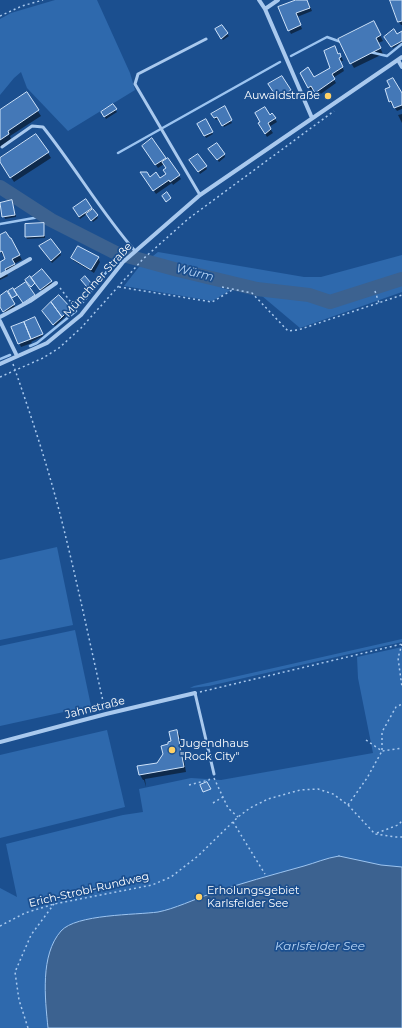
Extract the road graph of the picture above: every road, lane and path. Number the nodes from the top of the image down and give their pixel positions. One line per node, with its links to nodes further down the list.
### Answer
1 (43, 0): 5 (path)
2 (260, 0): 4 (street)
3 (278, 0): 4 (street)
4 (264, 9): 10 (street)
5 (0, 16)
6 (206, 39): 12 (lane)
7 (400, 58): 8 (street); 10 (street, Münchner Straße)
8 (402, 67)
9 (334, 111): 17 (path)
10 (312, 118): 12 (street, Münchner Straße)
11 (2, 147): 13 (lane)
12 (200, 195): 13 (street, Münchner Straße)
13 (135, 251): 23 (street, Münchner Straße)
14 (30, 259): 15 (street)
15 (0, 276)
16 (56, 283): 23 (path); 24 (street)
17 (118, 287): 19 (path); 28 (path)
18 (222, 287): 19 (path)
19 (234, 289): 22 (path)
20 (375, 291): 22 (path)
21 (402, 295): 22 (path)
22 (379, 303)
23 (81, 315): 26 (street, Münchner Straße)
24 (0, 317)
25 (0, 321): 26 (street)
26 (17, 356): 27 (street, Münchner Straße)
27 (0, 364)
28 (15, 371): 29 (path); 34 (path)
29 (0, 377)
30 (402, 644): 31 (path); 32 (path)
31 (402, 687)
32 (195, 693): 34 (street, Jahnstraße); 39 (lane)
33 (402, 704): 38 (path)
34 (106, 714): 36 (street, Jahnstraße)
35 (366, 740): 38 (path)
36 (0, 742)
37 (402, 748): 38 (path)
38 (382, 750): 43 (path)
39 (214, 774)
40 (190, 784): 41 (path)
41 (223, 797): 42 (path); 44 (path)
42 (213, 804)
43 (348, 805): 44 (path, Erich-Strobl-Rundweg); 47 (path, Erich-Strobl-Rundweg)
44 (238, 818): 46 (path, Erich-Strobl-Rundweg)
45 (402, 821): 47 (path)
46 (233, 822): 49 (path); 50 (path, Erich-Strobl-Rundweg)
47 (375, 834): 48 (path)
48 (402, 837)
49 (265, 874)
50 (54, 904): 51 (path, Erich-Strobl-Rundweg); 52 (path)
51 (0, 925)
52 (28, 1028)

